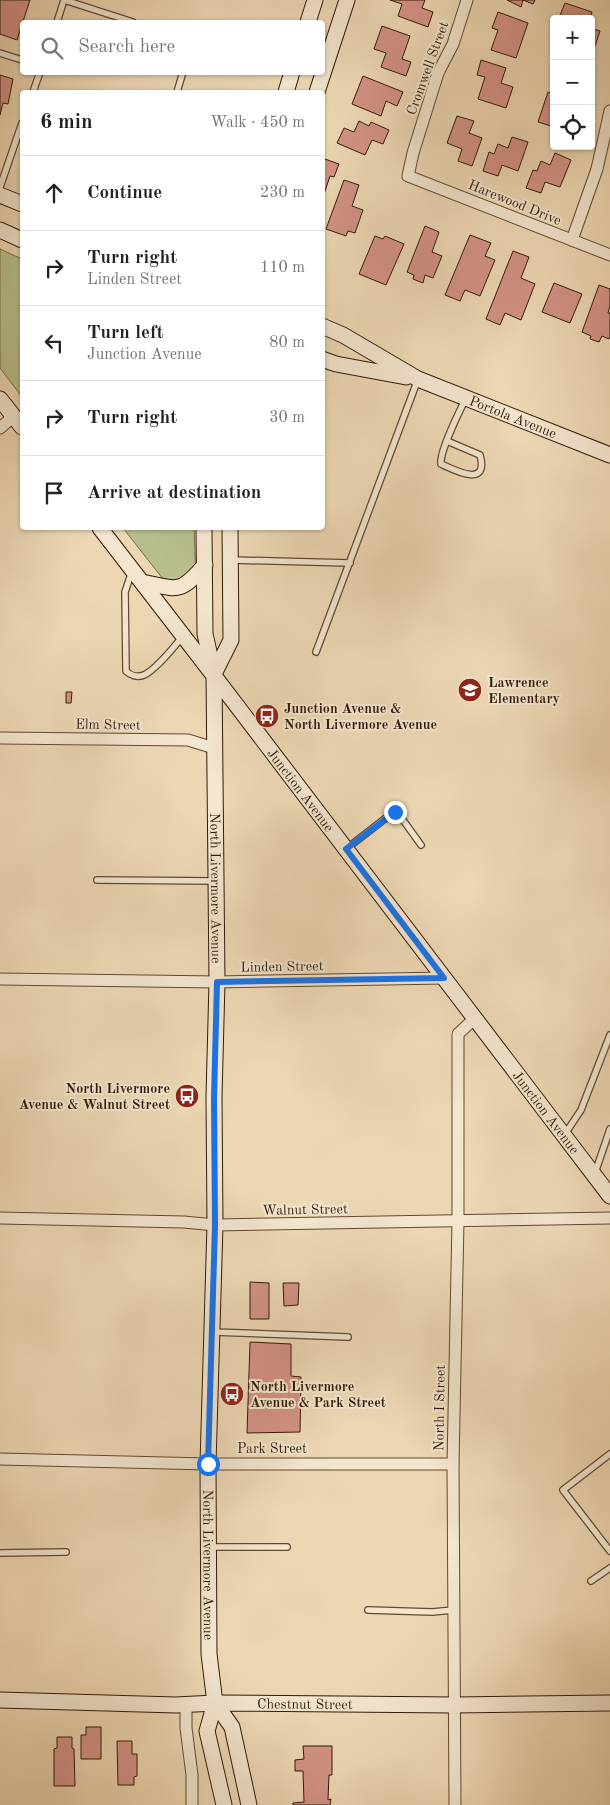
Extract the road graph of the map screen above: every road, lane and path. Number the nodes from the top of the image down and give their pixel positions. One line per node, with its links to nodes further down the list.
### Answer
1 (64, 0): 5 (lane); 6 (lane)
2 (315, 0): 7 (main road)
3 (346, 0): 10 (main road)
4 (467, 0): 21 (street, Cromwell Street)
5 (59, 20)
6 (126, 20)
7 (309, 20)
8 (0, 53): 9 (lane)
9 (20, 59)
10 (325, 67)
11 (39, 75): 15 (lane)
12 (182, 75): 16 (lane)
13 (290, 75): 17 (main road)
14 (322, 75): 18 (main road)
15 (34, 90)
16 (177, 90)
17 (287, 90)
18 (318, 90)
19 (610, 111): 27 (street)
20 (20, 129): 22 (lane)
21 (408, 176): 27 (street, Harewood Drive)
22 (0, 187)
23 (0, 195): 24 (main road)
24 (20, 203)
25 (0, 230): 26 (main road)
26 (20, 239)
27 (572, 240): 28 (street, Harewood Drive)
28 (610, 255)
29 (325, 327): 31 (main road, Portola Avenue)
30 (325, 360): 31 (main road, Portola Avenue)
31 (418, 379): 32 (main road, Portola Avenue); 42 (lane)
32 (466, 398): 36 (lane); 37 (main road, Portola Avenue)
33 (1, 402): 34 (main road)
34 (18, 421): 35 (street)
35 (0, 428)
36 (447, 441): 36 (lane)
37 (610, 455)
38 (102, 530): 44 (main road, Junction Avenue)
39 (204, 530): 43 (main road, North Livermore Avenue)
40 (230, 530): 41 (main road, North Livermore Avenue)
41 (230, 560): 42 (lane); 48 (main road, North Livermore Avenue)
42 (350, 563): 47 (lane)
43 (205, 565): 45 (main road); 48 (main road, North Livermore Avenue)
44 (132, 569): 45 (main road, Junction Avenue); 46 (lane)
45 (142, 582): 46 (main road, Junction Avenue)
46 (183, 636): 48 (main road, Junction Avenue)
47 (316, 652)
48 (214, 674): 50 (main road, North Livermore Avenue); 52 (main road, Junction Avenue)
49 (0, 738): 50 (street, Elm Street)
50 (214, 748): 54 (main road, North Livermore Avenue)
51 (421, 845): 52 (lane)
52 (346, 849): 56 (main road, Junction Avenue)
53 (97, 880): 54 (lane)
54 (216, 881): 57 (main road, North Livermore Avenue)
55 (0, 978): 57 (street, Linden Street)
56 (444, 978): 57 (street, Linden Street); 58 (main road, Junction Avenue)
57 (217, 982): 67 (main road, North Livermore Avenue)
58 (475, 1018): 61 (main road, Junction Avenue); 66 (street, North I Street)
59 (610, 1035): 61 (lane)
60 (610, 1129): 62 (lane)
61 (564, 1135): 62 (main road, Junction Avenue)
62 (594, 1175): 63 (main road, Junction Avenue)
63 (610, 1196)
64 (0, 1218): 67 (street, Walnut Street)
65 (610, 1218): 66 (street, Walnut Street)
66 (458, 1222): 67 (street, Walnut Street); 73 (street, North I Street)
67 (215, 1225): 68 (main road, North Livermore Avenue)
68 (212, 1332): 69 (lane); 72 (main road, North Livermore Avenue)
69 (348, 1336)
70 (610, 1454): 76 (lane)
71 (0, 1459): 72 (street, Park Street)
72 (208, 1464): 73 (street, Park Street); 75 (main road, North Livermore Avenue)
73 (453, 1464): 82 (street, North I Street)
74 (287, 1546): 75 (lane)
75 (208, 1547): 84 (main road, North Livermore Avenue)
76 (610, 1551)
77 (66, 1552): 78 (lane)
78 (0, 1553)
79 (610, 1568): 80 (lane)
80 (591, 1581)
81 (368, 1610): 82 (lane)
82 (454, 1610): 87 (street, North I Street)
83 (0, 1700): 86 (main road, Chestnut Street)
84 (215, 1703): 86 (main road, Chestnut Street); 87 (main road, Chestnut Street); 89 (main road, North Livermore Avenue); 90 (main road, North Livermore Avenue)
85 (610, 1703): 87 (main road, Chestnut Street)
86 (186, 1705): 88 (street)
87 (455, 1705): 91 (street, North I Street)
88 (192, 1805)
89 (224, 1805)
90 (249, 1805)
91 (455, 1805)

